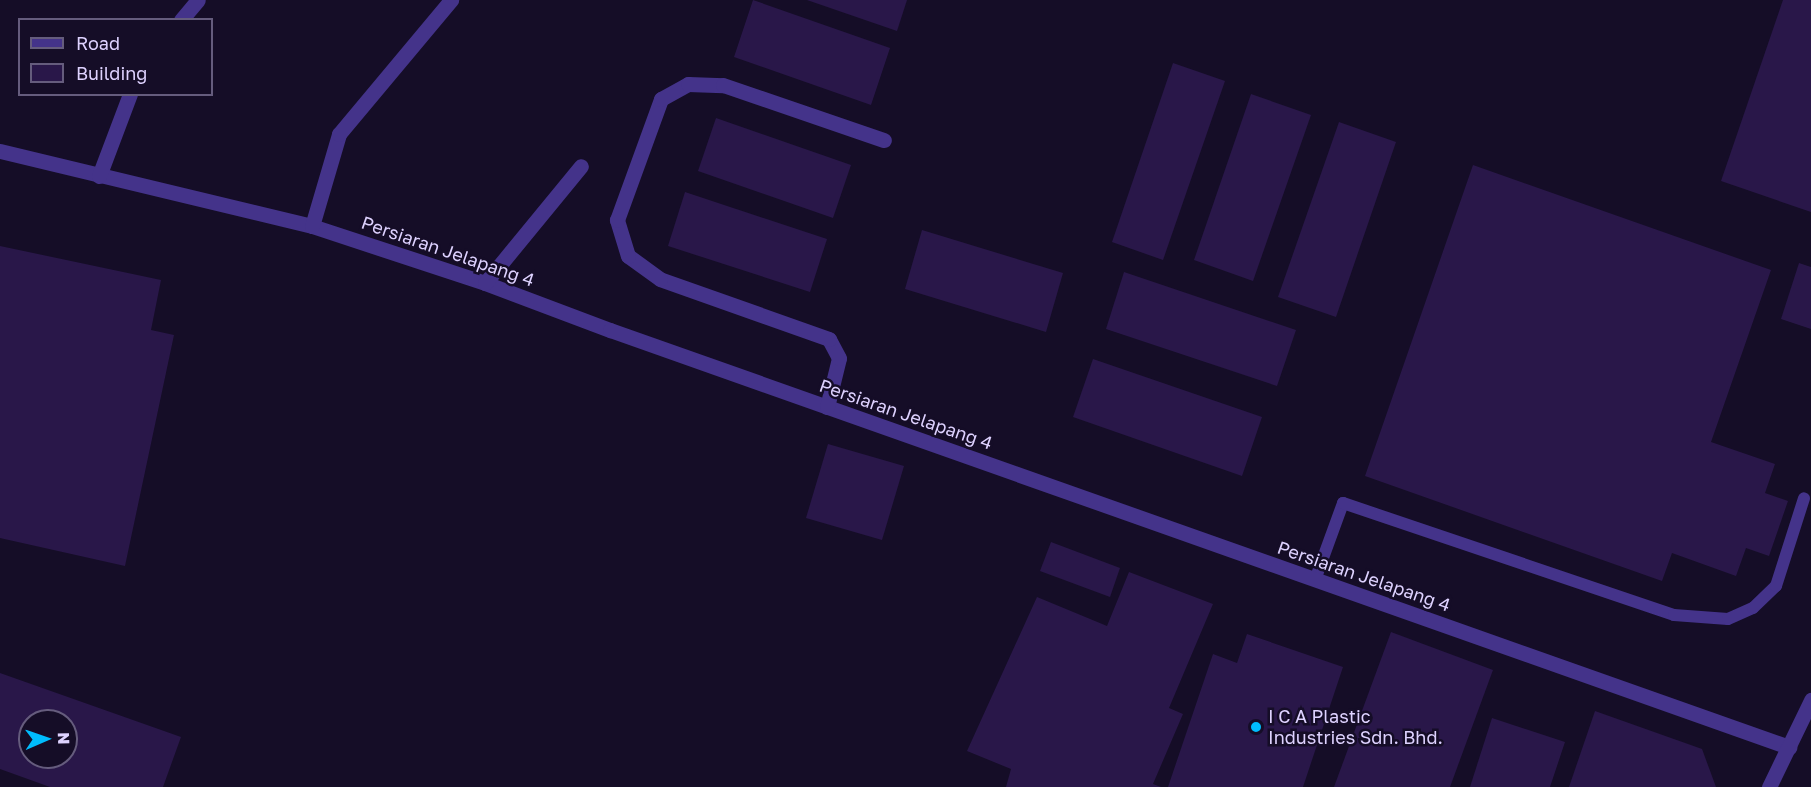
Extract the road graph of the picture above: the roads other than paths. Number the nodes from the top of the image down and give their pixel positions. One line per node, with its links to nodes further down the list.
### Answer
1 (198, 0): 3 (street)
2 (451, 0): 9 (street)
3 (183, 18)
4 (129, 96): 8 (street)
5 (884, 140): 11 (street)
6 (0, 151): 8 (street, Persiaran Jelapang 4)
7 (581, 166): 10 (street)
8 (99, 176): 9 (street, Persiaran Jelapang 4)
9 (312, 226): 10 (street, Persiaran Jelapang 4)
10 (485, 282): 11 (street, Persiaran Jelapang 4)
11 (827, 407): 13 (street, Persiaran Jelapang 4)
12 (1804, 498): 13 (lane)
13 (1316, 580): 15 (street, Persiaran Jelapang 4)
14 (1811, 700): 15 (street)
15 (1789, 747): 16 (street)
16 (1769, 787)

